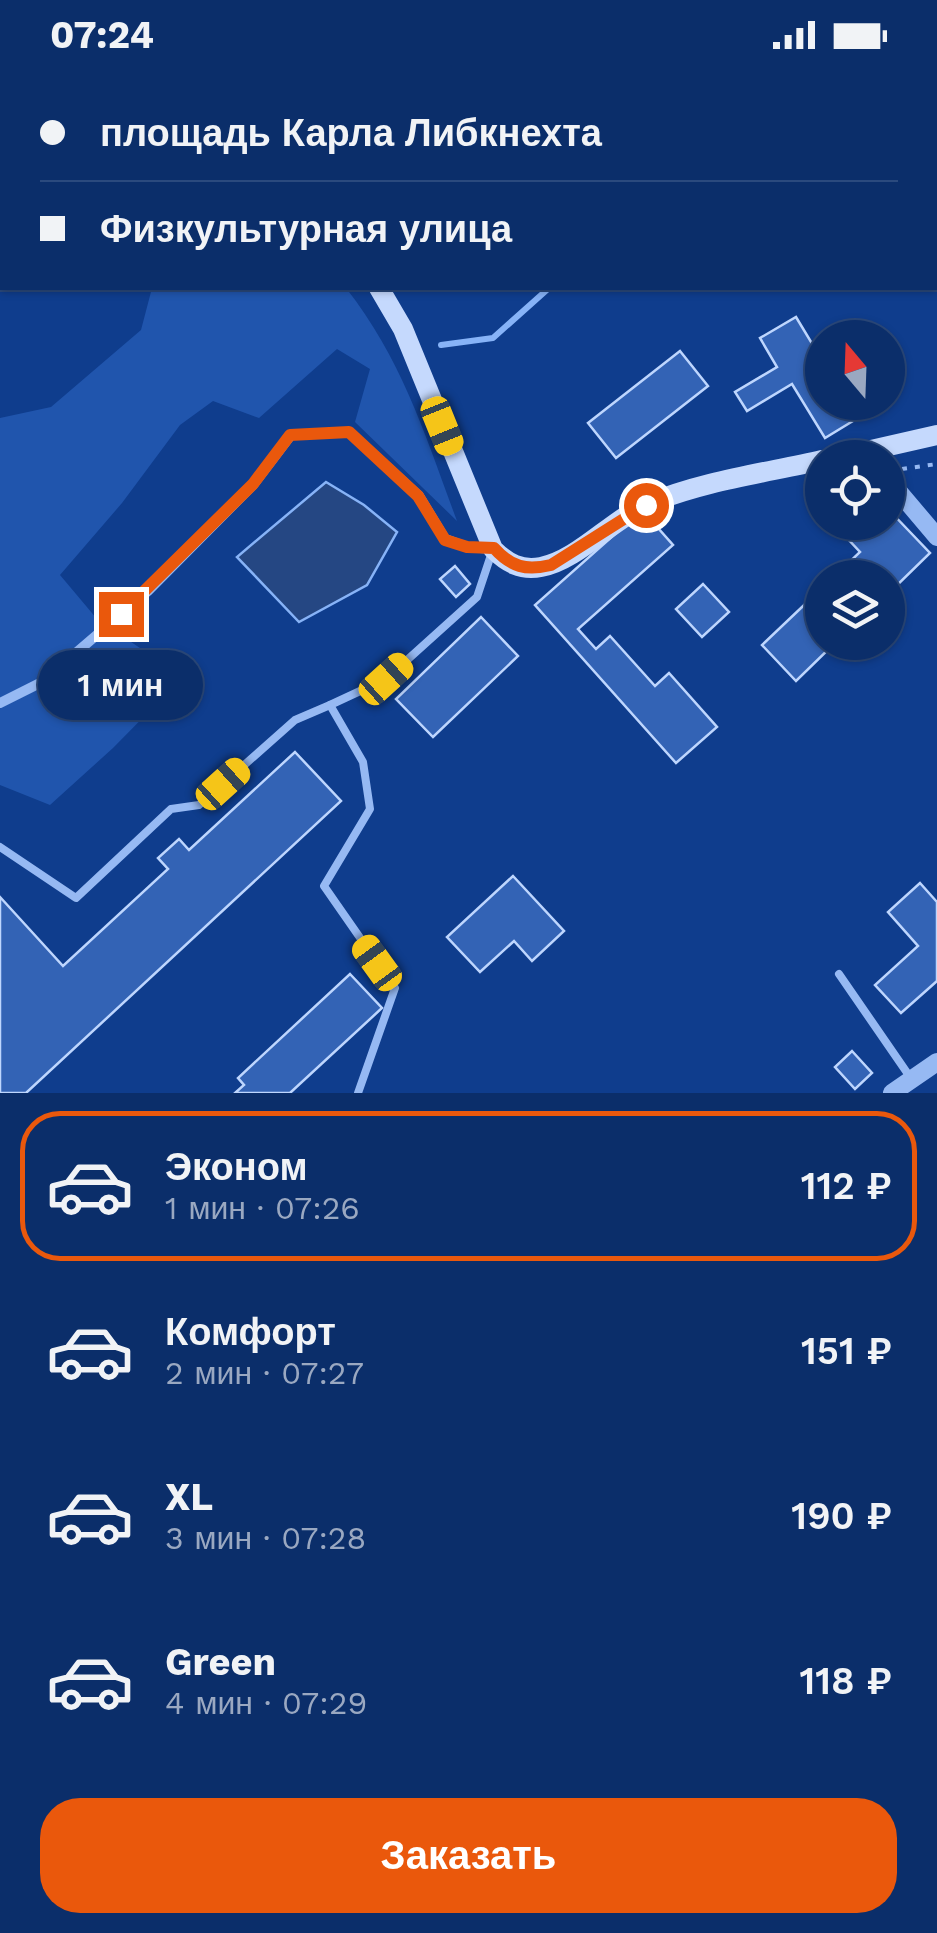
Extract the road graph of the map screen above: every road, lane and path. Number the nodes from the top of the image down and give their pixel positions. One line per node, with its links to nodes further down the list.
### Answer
1 (380, 290): 9 (main road)
2 (937, 435): 3 (main road)
3 (905, 445)
4 (805, 464): 9 (main road)
5 (937, 464): 6 (path)
6 (905, 471)
7 (905, 497): 8 (street)
8 (937, 537)
9 (494, 548): 10 (street); 11 (lane)
10 (0, 704)
11 (330, 705): 12 (lane); 16 (lane)
12 (0, 847)
13 (839, 974): 15 (lane)
14 (937, 1062): 15 (street)
15 (910, 1078): 17 (street)
16 (358, 1093)
17 (892, 1093)

